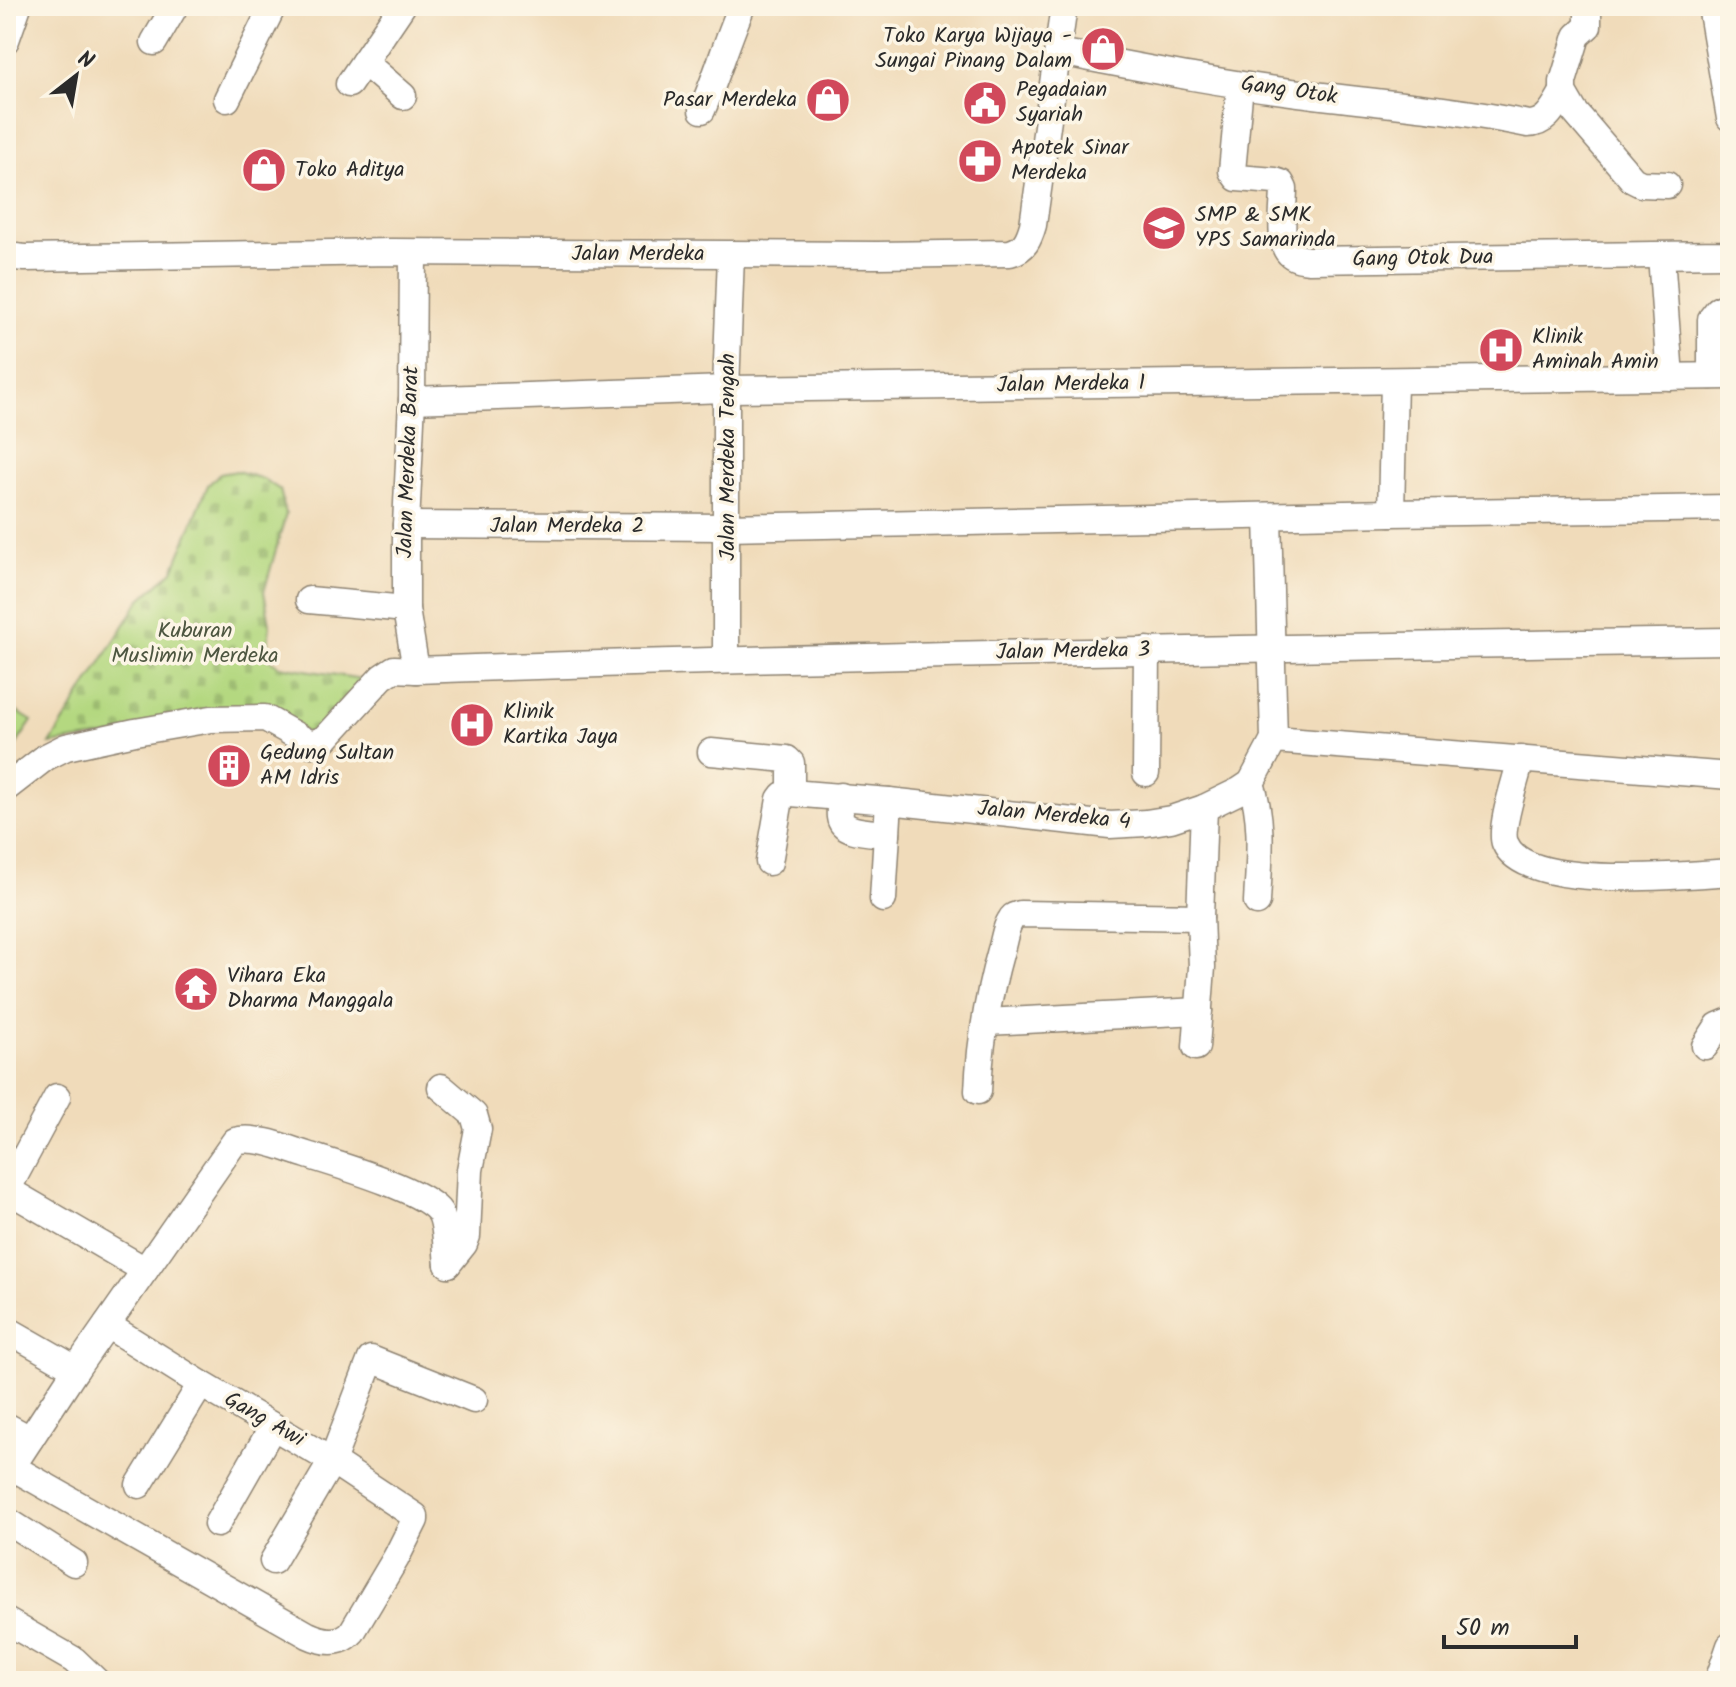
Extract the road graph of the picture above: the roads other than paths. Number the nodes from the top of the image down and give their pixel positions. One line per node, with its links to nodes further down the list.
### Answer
1 (18, 6): 9 (street)
2 (175, 6): 10 (street)
3 (273, 6): 17 (street)
4 (402, 6): 12 (street)
5 (742, 6): 18 (street)
6 (1064, 6): 11 (street, Jalan Merdeka)
7 (1588, 6): 15 (street)
8 (1711, 6): 19 (street)
9 (6, 40)
10 (154, 42)
11 (1059, 52): 14 (street, Gang Otok); 23 (street, Jalan Merdeka)
12 (364, 62): 13 (street); 16 (street)
13 (349, 84)
14 (1240, 85): 15 (street, Gang Otok); 25 (street, Gang Otok Dua)
15 (1563, 92): 20 (street)
16 (403, 96)
17 (227, 99)
18 (702, 110)
19 (1730, 118)
20 (1667, 185)
21 (413, 253): 23 (street, Jalan Merdeka); 24 (street, Jalan Merdeka); 31 (street, Jalan Merdeka Barat)
22 (1726, 253): 25 (street, Gang Otok Dua)
23 (731, 255): 30 (street, Jalan Merdeka Tengah)
24 (6, 256)
25 (1661, 256): 28 (street)
26 (1730, 305): 27 (street)
27 (1720, 376): 28 (street, Jalan Merdeka 1)
28 (1670, 377): 29 (street, Jalan Merdeka 1)
29 (1394, 381): 30 (street, Jalan Merdeka 1); 33 (street)
30 (726, 389): 31 (street, Jalan Merdeka 1); 36 (street, Jalan Merdeka Tengah)
31 (412, 400): 35 (street, Jalan Merdeka Barat)
32 (1730, 508): 33 (street, Jalan Merdeka 2)
33 (1391, 513): 34 (street, Jalan Merdeka 2)
34 (1268, 516): 36 (street, Jalan Merdeka 2); 40 (street)
35 (406, 525): 36 (street, Jalan Merdeka 2); 38 (street, Jalan Merdeka Barat)
36 (727, 527): 42 (street, Jalan Merdeka Tengah)
37 (309, 600): 38 (street)
38 (406, 609): 43 (street, Jalan Merdeka Barat)
39 (1730, 641): 40 (street, Jalan Merdeka 3)
40 (1273, 648): 41 (street, Jalan Merdeka 3); 44 (street)
41 (1147, 650): 42 (street, Jalan Merdeka 3); 47 (street)
42 (726, 659): 43 (street, Jalan Merdeka 3)
43 (416, 670): 50 (street, Jalan Merdeka 3)
44 (1274, 740): 46 (street); 49 (street)
45 (711, 752): 51 (street)
46 (1521, 759): 48 (street); 57 (street)
47 (1146, 773)
48 (1730, 776)
49 (1251, 783): 54 (street, Jalan Merdeka 4); 59 (street)
50 (6, 788)
51 (791, 793): 52 (street, Jalan Merdeka 4); 56 (street)
52 (841, 796): 53 (street, Jalan Merdeka 4); 55 (street)
53 (889, 801): 54 (street, Jalan Merdeka 4); 55 (street)
54 (1204, 808): 60 (street)
55 (887, 834): 58 (street)
56 (769, 862)
57 (1730, 872)
58 (883, 899)
59 (1257, 902)
60 (1200, 917): 61 (street); 63 (street)
61 (1199, 1011): 63 (street); 65 (street)
62 (1730, 1021): 64 (street)
63 (986, 1022): 67 (street)
64 (1705, 1046)
65 (1196, 1047)
66 (441, 1087): 70 (street)
67 (978, 1091)
68 (57, 1097): 69 (street)
69 (7, 1190): 70 (street)
70 (145, 1270): 71 (street)
71 (107, 1325): 73 (street); 74 (street, Gang Awi)
72 (6, 1329): 73 (street)
73 (76, 1369): 78 (street)
74 (201, 1384): 77 (street, Gang Awi); 81 (street)
75 (474, 1400): 79 (street)
76 (6, 1426): 78 (street)
77 (273, 1426): 79 (street, Gang Awi); 83 (street)
78 (30, 1439): 80 (street)
79 (332, 1461): 80 (street, Gang Awi); 84 (street)
80 (9, 1472)
81 (139, 1485)
82 (6, 1520): 85 (street)
83 (217, 1524)
84 (273, 1561)
85 (74, 1563)
86 (6, 1621): 88 (street)
87 (1730, 1646): 89 (street)
88 (96, 1681)
89 (1718, 1681)

